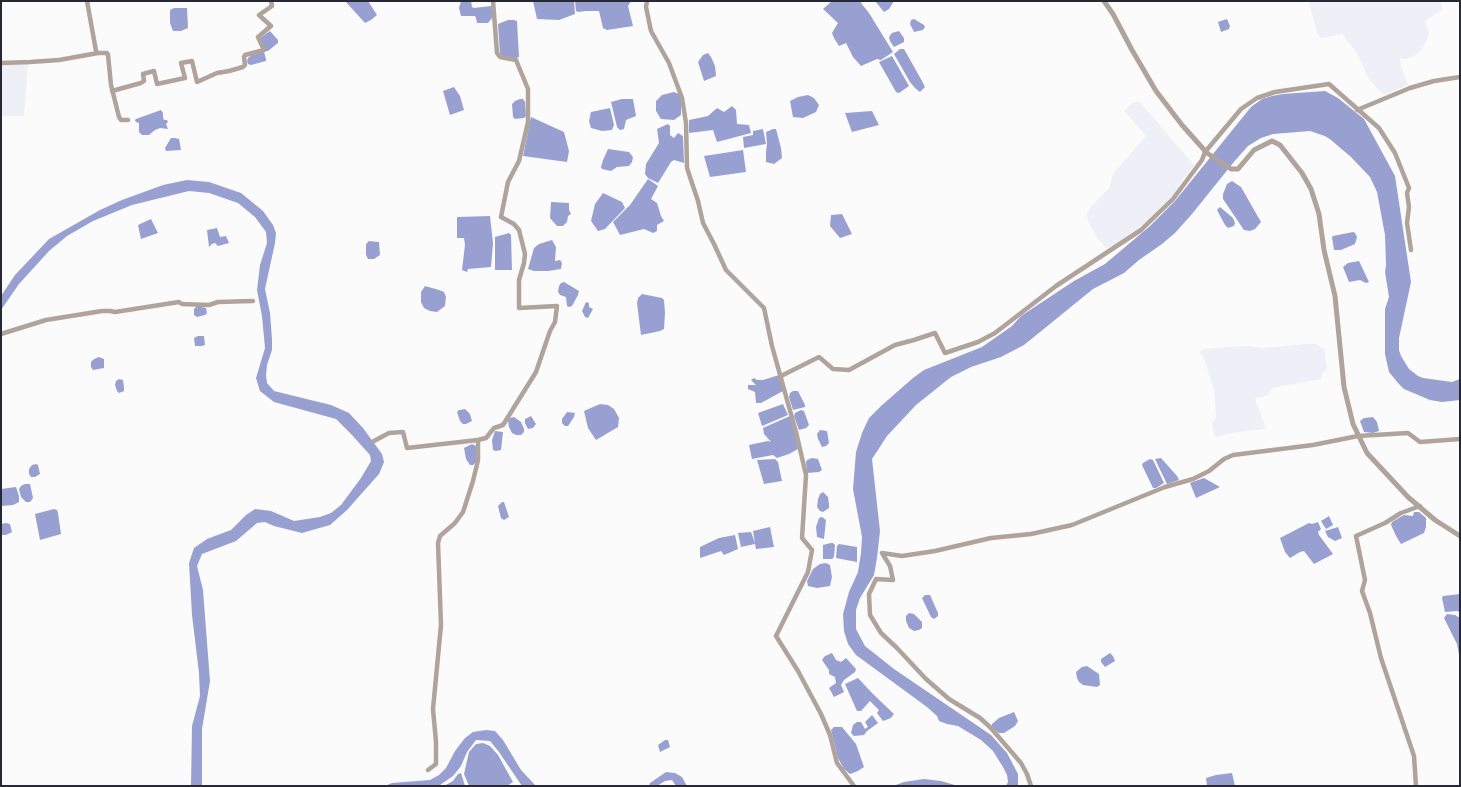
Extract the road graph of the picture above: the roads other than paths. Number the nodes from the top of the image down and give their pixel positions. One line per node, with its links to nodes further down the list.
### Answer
1 (87, 1): 6 (street)
2 (271, 1): 9 (street)
3 (493, 1): 19 (street)
4 (647, 1): 16 (street)
5 (1104, 1): 12 (street)
6 (98, 53): 7 (street); 9 (street)
7 (1, 63)
8 (1460, 77): 10 (street)
9 (112, 91): 11 (street)
10 (1358, 110): 12 (street); 13 (street)
11 (128, 120)
12 (1206, 152): 16 (street); 17 (street)
13 (1411, 250)
14 (253, 301): 15 (street)
15 (1, 334)
16 (781, 376): 24 (street)
17 (1358, 436): 18 (street); 21 (street); 25 (street)
18 (1460, 438)
19 (478, 440): 20 (street); 23 (street)
20 (374, 441)
21 (1420, 506): 22 (street); 26 (street)
22 (1460, 536)
23 (428, 770)
24 (854, 786)
25 (1031, 786)
26 (1416, 786)

